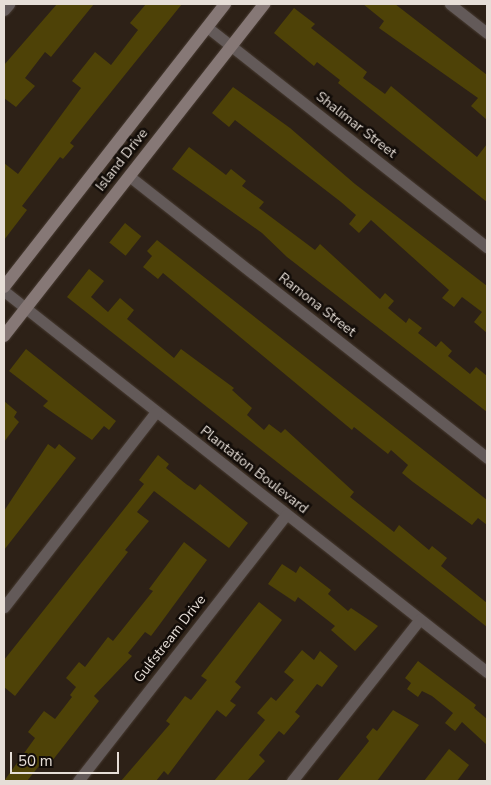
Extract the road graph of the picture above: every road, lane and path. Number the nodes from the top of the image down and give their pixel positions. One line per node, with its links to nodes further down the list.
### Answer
1 (9, 4): 5 (street)
2 (225, 4): 6 (street, Island Drive)
3 (264, 4): 8 (street, Island Drive)
4 (450, 4): 7 (street)
5 (4, 10)
6 (207, 27): 8 (street, Shalimar Street); 11 (street, Island Drive)
7 (487, 33)
8 (231, 46): 9 (street, Island Drive); 10 (street, Shalimar Street)
9 (129, 176): 13 (street, Island Drive); 16 (street, Ramona Street)
10 (487, 246)
11 (4, 287)
12 (4, 291): 13 (street, Plantation Boulevard)
13 (25, 308): 14 (street, Island Drive); 15 (street, Plantation Boulevard)
14 (4, 336)
15 (156, 412): 17 (street, Plantation Boulevard); 18 (street)
16 (487, 458)
17 (286, 514): 19 (street, Plantation Boulevard); 21 (street, Gulfstream Drive)
18 (4, 607)
19 (420, 619): 20 (street, Plantation Boulevard); 22 (street)
20 (487, 672)
21 (78, 781)
22 (292, 781)

